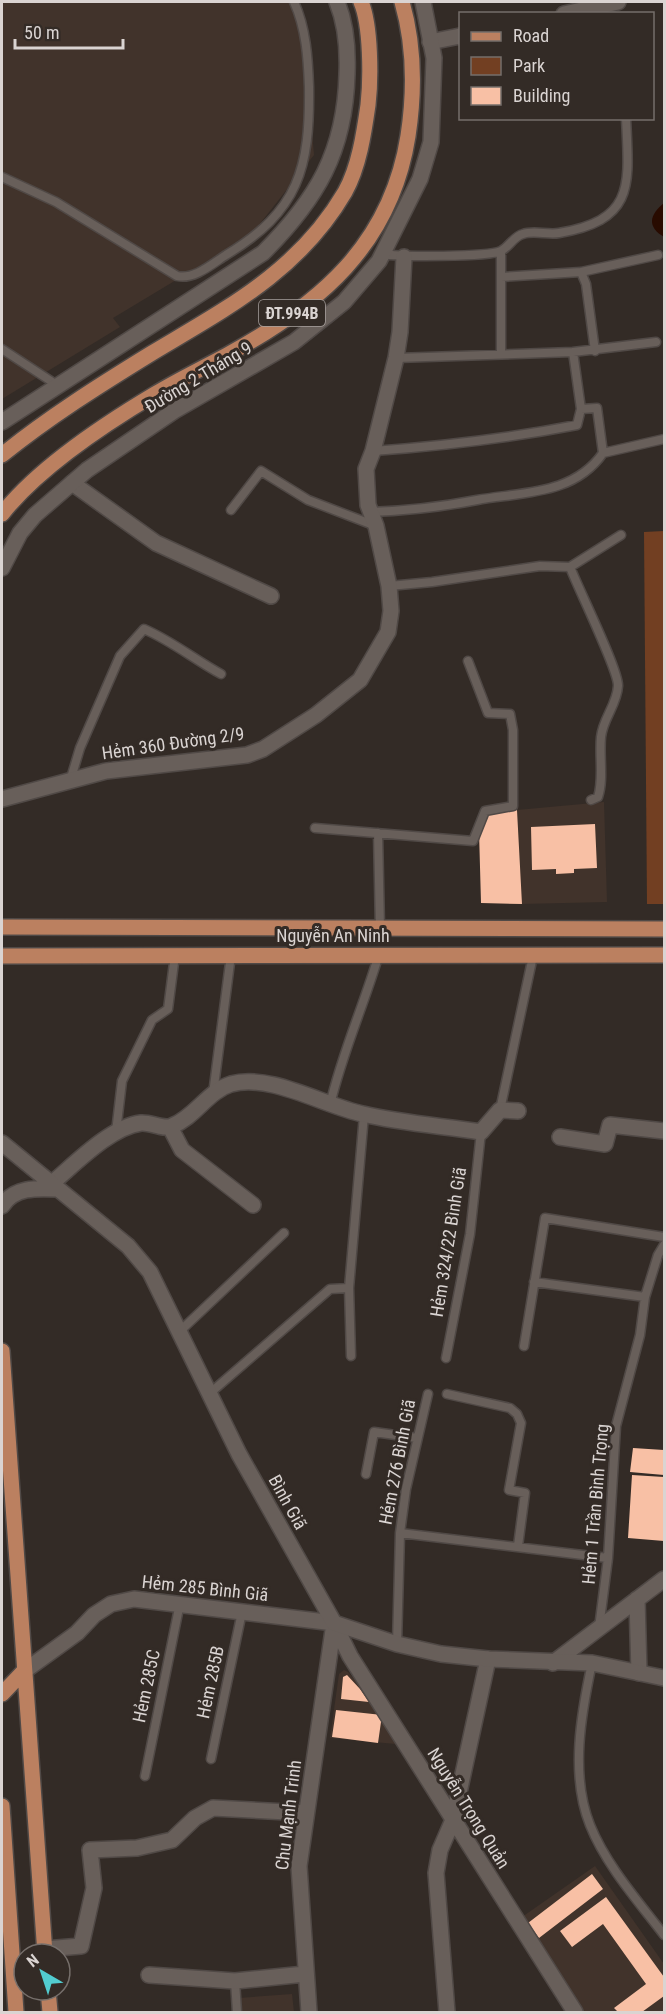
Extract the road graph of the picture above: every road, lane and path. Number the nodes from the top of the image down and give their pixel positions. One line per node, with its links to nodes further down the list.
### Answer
1 (294, 2): 11 (lane)
2 (337, 2): 24 (street)
3 (361, 2): 30 (main road, ĐT.994B)
4 (402, 2): 33 (main road, Đường 2 Tháng 9 / ĐT.994B)
5 (423, 2): 9 (street, Đường 2 Tháng 9 / ĐT.994B)
6 (620, 2): 7 (street)
7 (573, 12)
8 (459, 36): 9 (street)
9 (430, 42): 13 (street, Đường 2 Tháng 9 / ĐT.994B)
10 (626, 120): 12 (lane)
11 (2, 177)
12 (501, 251): 15 (lane); 17 (lane)
13 (382, 254): 15 (lane); 31 (street, Đường 2 Tháng 9 / ĐT.994B)
14 (658, 255): 16 (lane)
15 (404, 257): 23 (street, Hẻm 360 Đường 2/9)
16 (581, 272): 17 (lane); 20 (lane)
17 (501, 277): 22 (lane)
18 (656, 342): 20 (lane)
19 (2, 349): 24 (lane)
20 (595, 351): 21 (lane)
21 (573, 352): 22 (lane); 25 (lane)
22 (501, 354): 23 (lane)
23 (396, 358): 28 (street, Hẻm 360 Đường 2/9)
24 (57, 385): 26 (street)
25 (581, 409): 28 (lane); 29 (lane)
26 (2, 422)
27 (664, 439): 29 (lane)
28 (373, 451): 34 (street, Hẻm 360 Đường 2/9)
29 (603, 453): 34 (lane)
30 (2, 455)
31 (72, 483): 37 (street, Đường 2 Tháng 9 / ĐT.994B); 39 (street)
32 (231, 510): 34 (lane)
33 (2, 514)
34 (373, 519): 38 (street, Hẻm 360 Đường 2/9)
35 (621, 535): 36 (lane)
36 (570, 567): 38 (lane); 44 (lane)
37 (2, 568)
38 (389, 586): 42 (street, Hẻm 360 Đường 2/9)
39 (271, 596)
40 (468, 661): 46 (lane)
41 (221, 674): 42 (lane)
42 (71, 778): 43 (street, Hẻm 360 Đường 2/9)
43 (2, 799)
44 (591, 800)
45 (315, 828): 46 (lane)
46 (378, 833): 48 (lane)
47 (2, 927): 48 (main road, Nguyễn An Ninh)
48 (380, 929): 49 (main road, Nguyễn An Ninh)
49 (664, 929)
50 (379, 954): 52 (main road, Nguyễn An Ninh); 55 (main road, Nguyễn An Ninh); 57 (lane)
51 (175, 955): 52 (main road, Nguyễn An Ninh); 54 (main road, Nguyễn An Ninh); 63 (lane)
52 (231, 955): 56 (lane)
53 (664, 955): 55 (main road, Nguyễn An Ninh)
54 (2, 956)
55 (534, 956): 58 (lane)
56 (213, 1094): 57 (street); 61 (street)
57 (329, 1105): 60 (street)
58 (500, 1110): 59 (street); 64 (street)
59 (518, 1111)
60 (364, 1114): 64 (street); 74 (lane)
61 (170, 1127): 63 (street); 68 (street)
62 (664, 1131): 65 (street)
63 (116, 1132): 67 (street)
64 (481, 1132): 80 (lane, Hẻm 324/22 Bình Giã)
65 (560, 1137)
66 (2, 1143): 67 (street, Bình Giã)
67 (54, 1186): 69 (street); 76 (street, Bình Giã)
68 (253, 1205)
69 (2, 1206)
70 (284, 1233): 76 (lane)
71 (664, 1237): 73 (lane)
72 (664, 1245): 75 (lane, Hẻm 1 Trần Bình Trọng)
73 (534, 1282): 75 (lane); 77 (lane)
74 (349, 1288): 79 (lane); 81 (lane)
75 (645, 1297): 88 (lane, Hẻm 1 Trần Bình Trọng)
76 (179, 1332): 81 (street, Bình Giã)
77 (524, 1346)
78 (2, 1351): 99 (main road)
79 (351, 1356)
80 (446, 1358)
81 (209, 1394): 93 (street, Bình Giã)
82 (428, 1394): 84 (lane, Hẻm 276 Bình Giã)
83 (447, 1394): 87 (lane)
84 (417, 1438): 85 (lane); 86 (lane, Hẻm 276 Bình Giã)
85 (366, 1474)
86 (400, 1533): 87 (lane); 95 (lane, Hẻm 276 Bình Giã)
87 (518, 1546): 88 (lane)
88 (608, 1558): 94 (lane, Hẻm 1 Trần Bình Trọng)
89 (664, 1579): 90 (street)
90 (637, 1599): 94 (street); 100 (street)
91 (180, 1603): 92 (street, Hẻm 285 Bình Giã); 99 (street, Hẻm 285 Bình Giã); 104 (lane, Hẻm 285C)
92 (242, 1612): 93 (street, Hẻm 285 Bình Giã); 103 (lane, Hẻm 285B)
93 (334, 1623): 95 (street); 106 (street, Chu Mạnh Trinh); 107 (street, Nguyễn Trọng Quản)
94 (599, 1628): 97 (street)
95 (397, 1644): 96 (street)
96 (488, 1659): 97 (street); 107 (street)
97 (554, 1663): 98 (street)
98 (592, 1663): 100 (street); 108 (lane)
99 (23, 1672): 102 (main road); 109 (main road)
100 (639, 1673): 101 (street)
101 (664, 1678)
102 (2, 1694)
103 (211, 1759)
104 (144, 1776)
105 (2, 1806): 114 (main road)
106 (306, 1813): 110 (street); 111 (street, Chu Mạnh Trinh)
107 (453, 1820): 117 (street); 118 (street, Nguyễn Trọng Quản)
108 (664, 1935)
109 (44, 1942)
110 (72, 1948)
111 (305, 1974): 113 (street); 116 (street, Chu Mạnh Trinh)
112 (150, 1975): 113 (street)
113 (235, 1981): 115 (lane)
114 (16, 2013)
115 (237, 2013)
116 (309, 2013)
117 (447, 2013)
118 (575, 2013)

